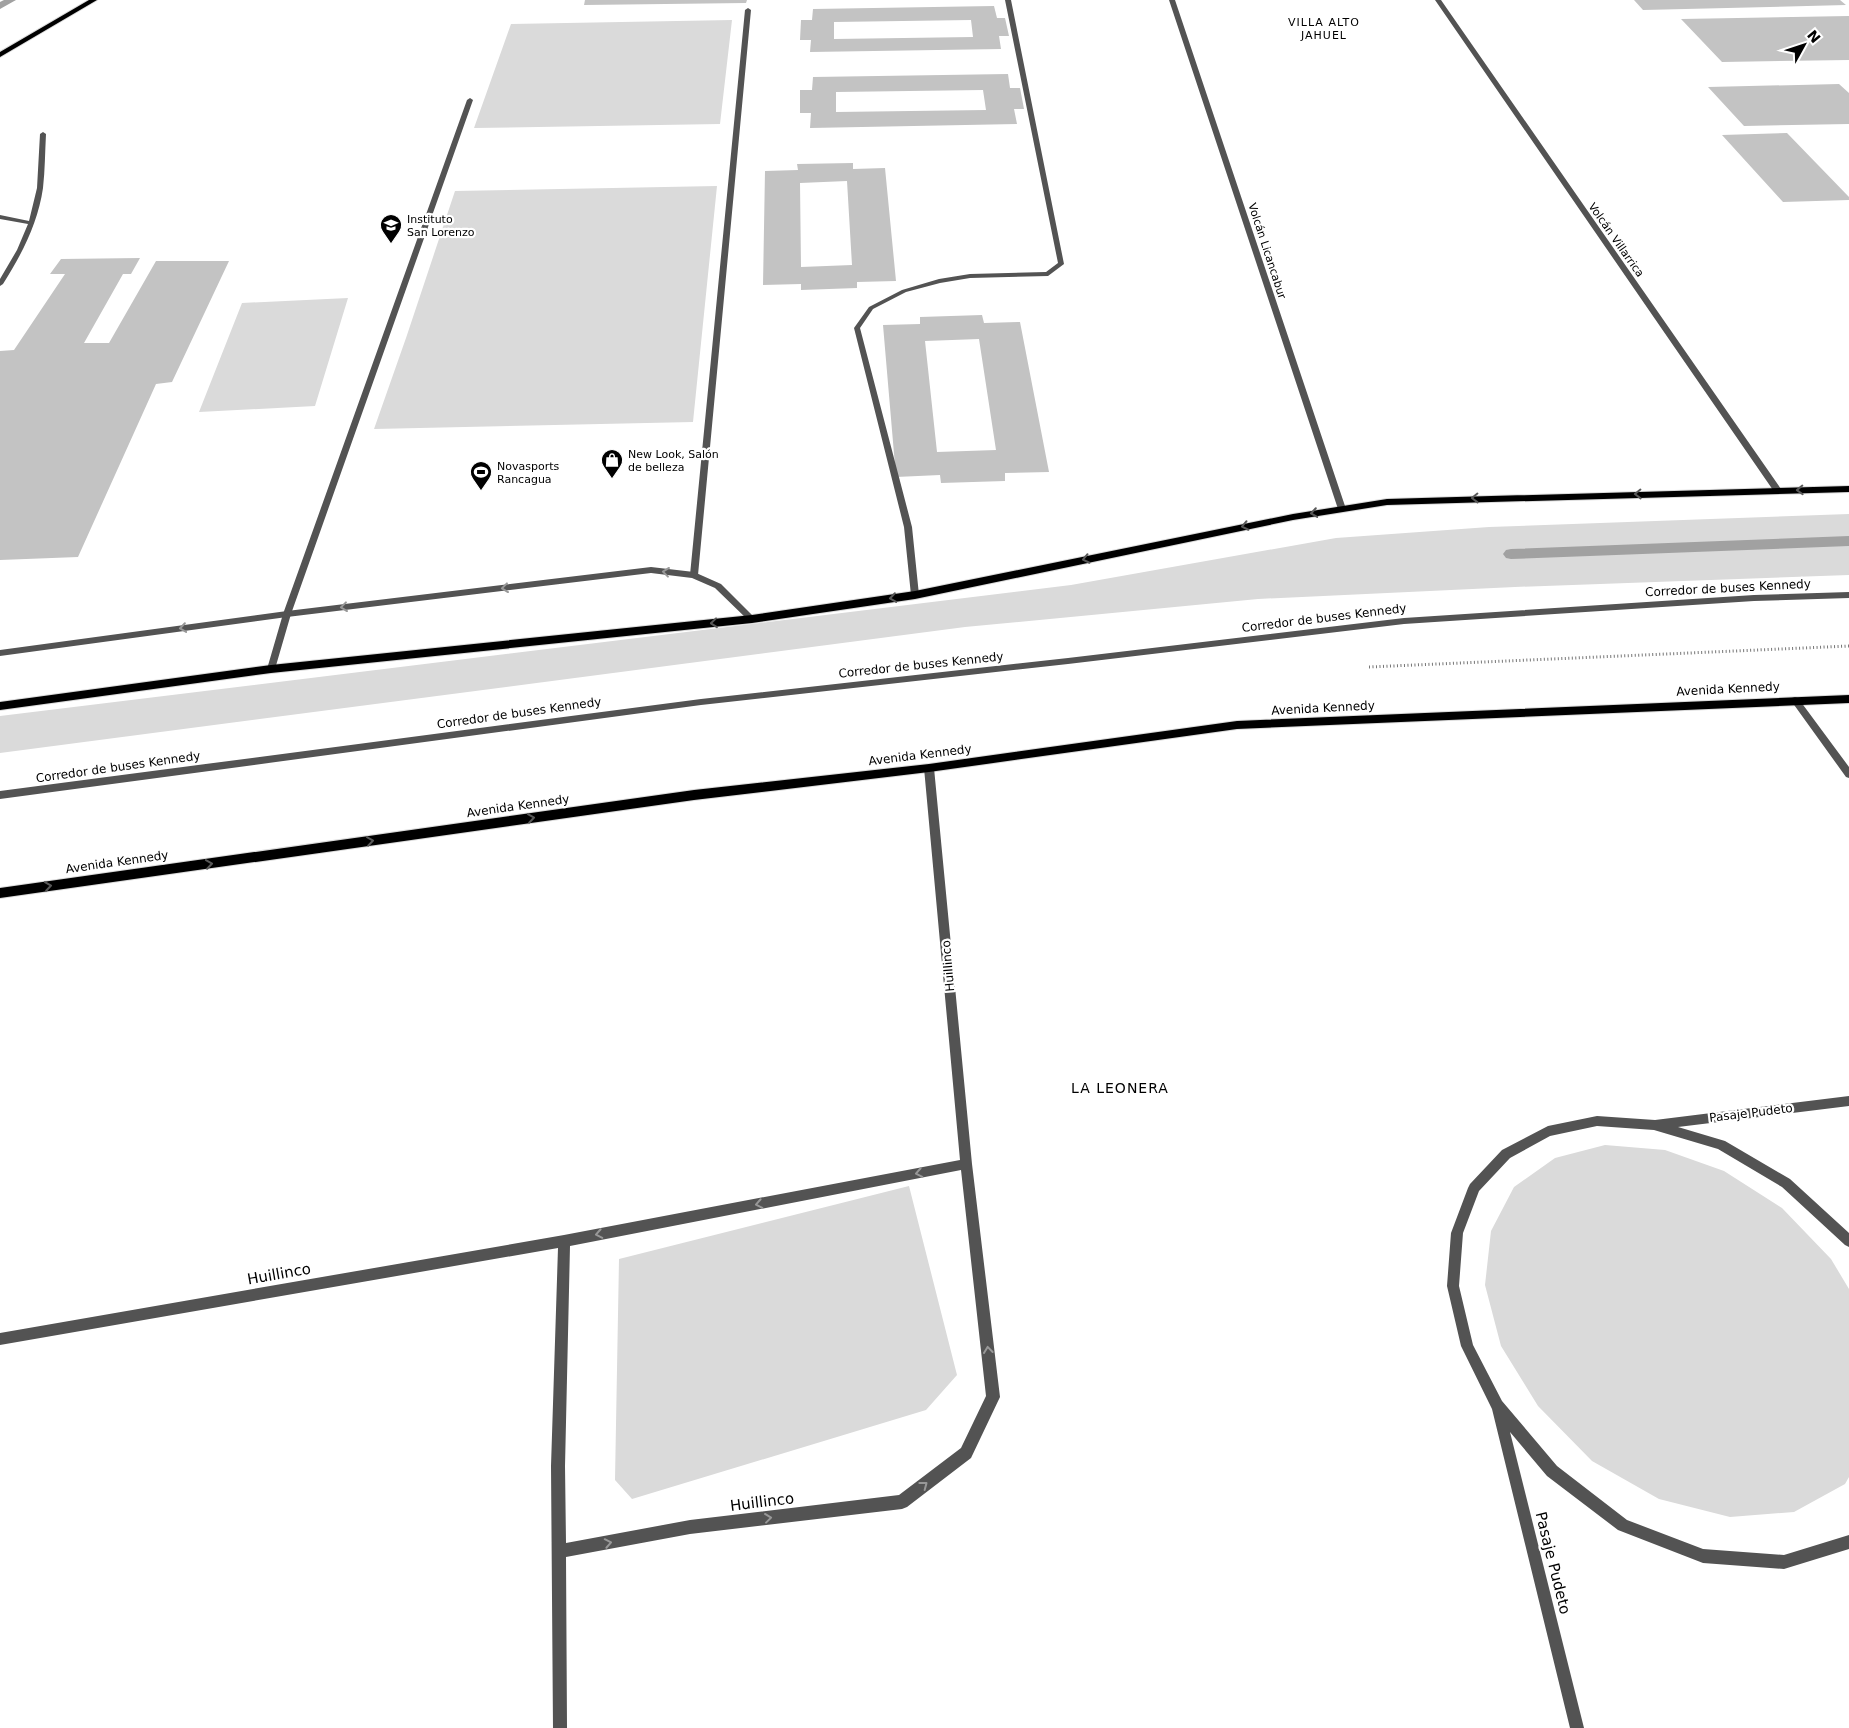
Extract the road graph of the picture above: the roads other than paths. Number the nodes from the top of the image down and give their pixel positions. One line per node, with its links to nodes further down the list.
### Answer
1 (94, 0): 6 (main road)
2 (1008, 0): 16 (street)
3 (1172, 0): 14 (street, Volcán Licancabur)
4 (1438, 0): 13 (street, Volcán Villarrica)
5 (748, 10): 15 (street)
6 (0, 55)
7 (470, 100): 18 (street)
8 (43, 134): 10 (street)
9 (0, 217): 10 (street)
10 (32, 223): 11 (street)
11 (0, 284)
12 (1849, 489): 13 (main road, one-way to 13)
13 (1778, 491): 14 (main road, one-way to 14)
14 (1342, 509): 16 (main road, one-way to 16)
15 (694, 575): 18 (street, one-way to 18); 19 (street)
16 (915, 595): 19 (main road, one-way to 19)
17 (1849, 595): 27 (street, Corredor de buses Kennedy)
18 (287, 614): 20 (street, one-way to 20); 21 (street)
19 (752, 619): 21 (main road, one-way to 21)
20 (0, 653)
21 (271, 669): 24 (main road)
22 (1849, 699): 23 (main road, Avenida Kennedy)
23 (1795, 700): 25 (main road, Avenida Kennedy); 26 (street)
24 (0, 706)
25 (930, 768): 28 (main road, Avenida Kennedy, one-way to 25); 31 (street, Huillinco)
26 (1849, 774)
27 (0, 795)
28 (0, 892)
29 (1849, 1101): 30 (street, Pasaje Pudeto)
30 (1654, 1125): 33 (street, Pasaje Pudeto); 35 (street, Pasaje Pudeto)
31 (966, 1164): 32 (street, Huillinco, one-way to 32); 37 (street, Huillinco, one-way to 31)
32 (564, 1241): 34 (street, Huillinco); 37 (street)
33 (1849, 1242)
34 (0, 1339)
35 (1497, 1406): 36 (street, Pasaje Pudeto); 39 (street, Pasaje Pudeto)
36 (1849, 1542)
37 (560, 1552): 38 (street)
38 (560, 1728)
39 (1577, 1728)

